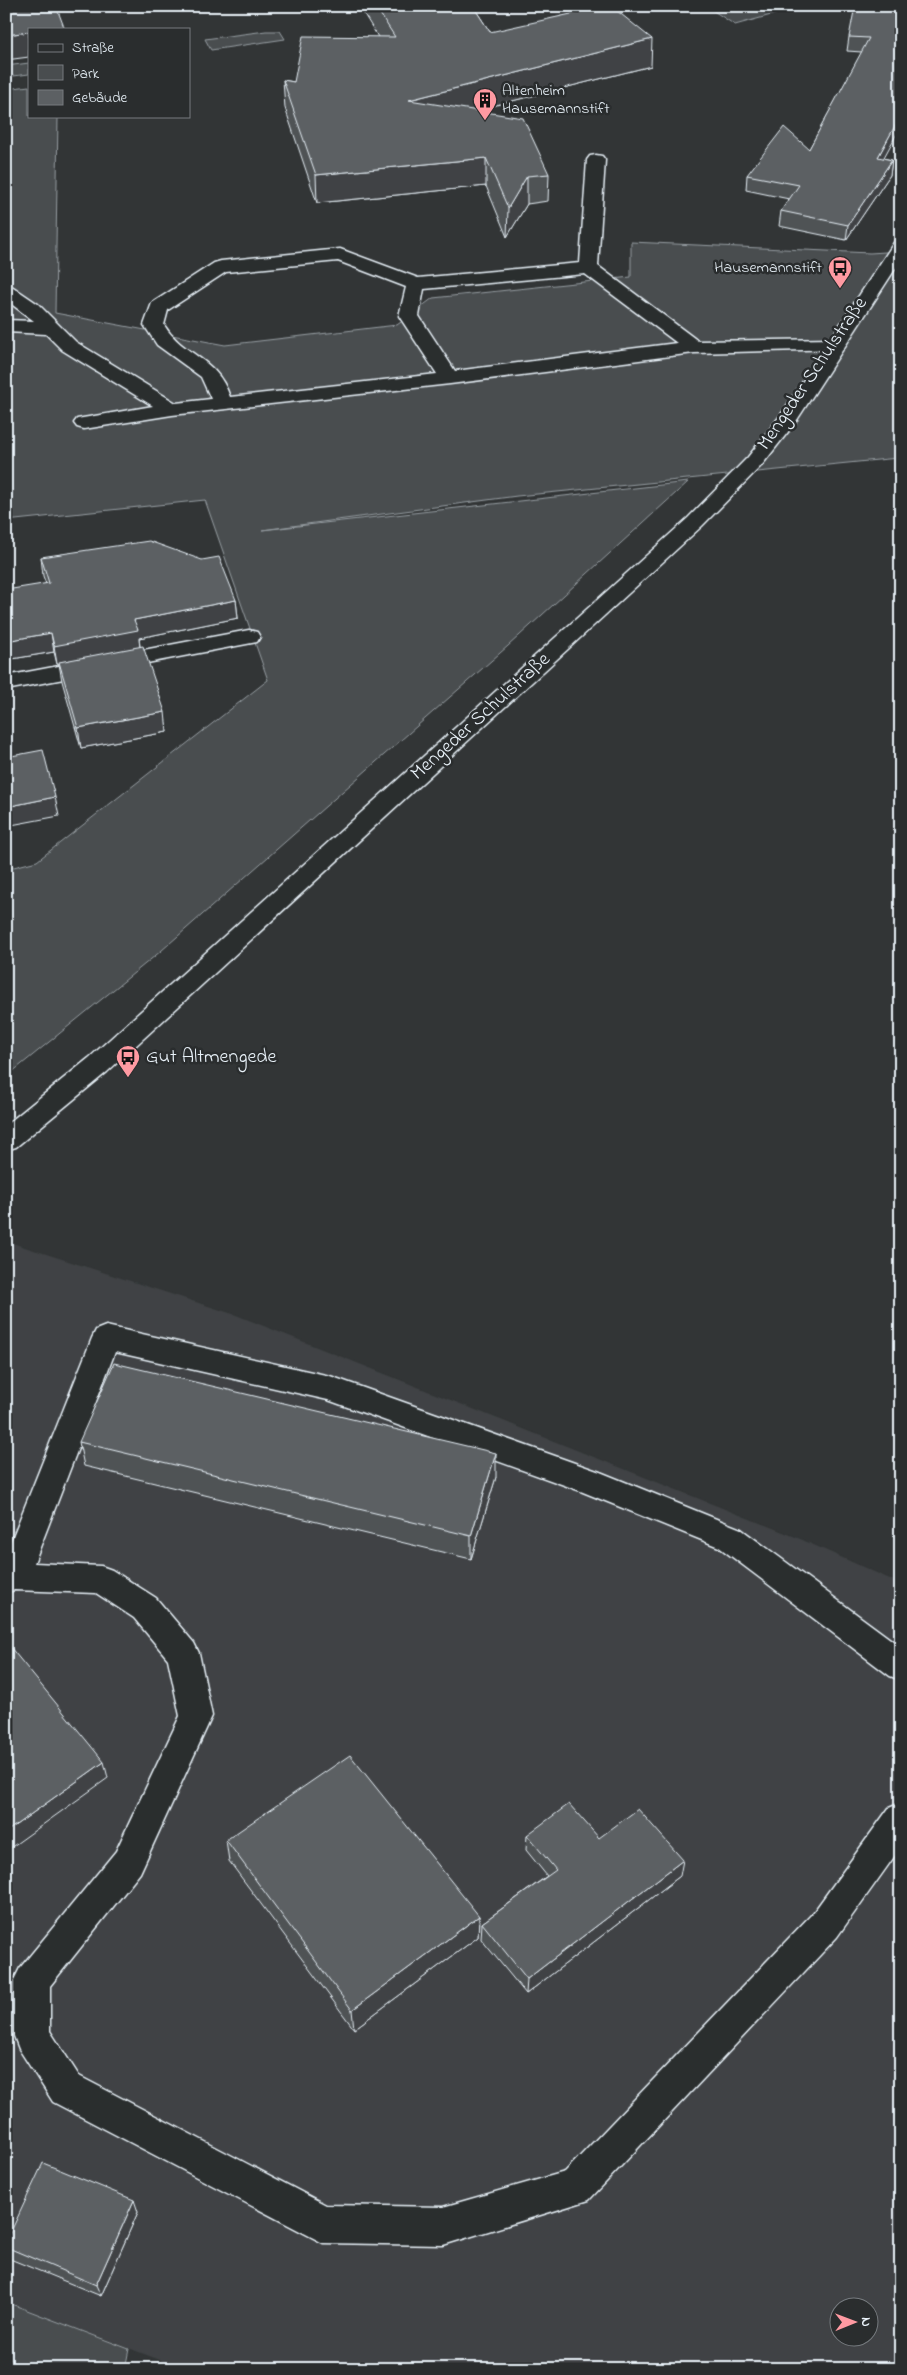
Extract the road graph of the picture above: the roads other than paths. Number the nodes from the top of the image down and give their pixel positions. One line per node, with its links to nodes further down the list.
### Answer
1 (596, 160): 3 (main road)
2 (901, 245): 8 (main road, Mengeder Schulstraße)
3 (589, 268): 4 (main road); 9 (main road)
4 (416, 284): 10 (main road); 11 (main road)
5 (6, 290): 7 (main road)
6 (6, 326): 7 (main road)
7 (51, 328): 12 (main road)
8 (834, 346): 9 (main road); 16 (main road, Mengeder Schulstraße)
9 (694, 348): 10 (main road)
10 (450, 378): 11 (main road)
11 (222, 403): 12 (main road)
12 (172, 409): 13 (main road)
13 (84, 422)
14 (249, 637): 15 (main road)
15 (6, 683)
16 (6, 1140)
17 (10, 1577): 18 (main road); 19 (main road)
18 (901, 1666)
19 (901, 1819)

